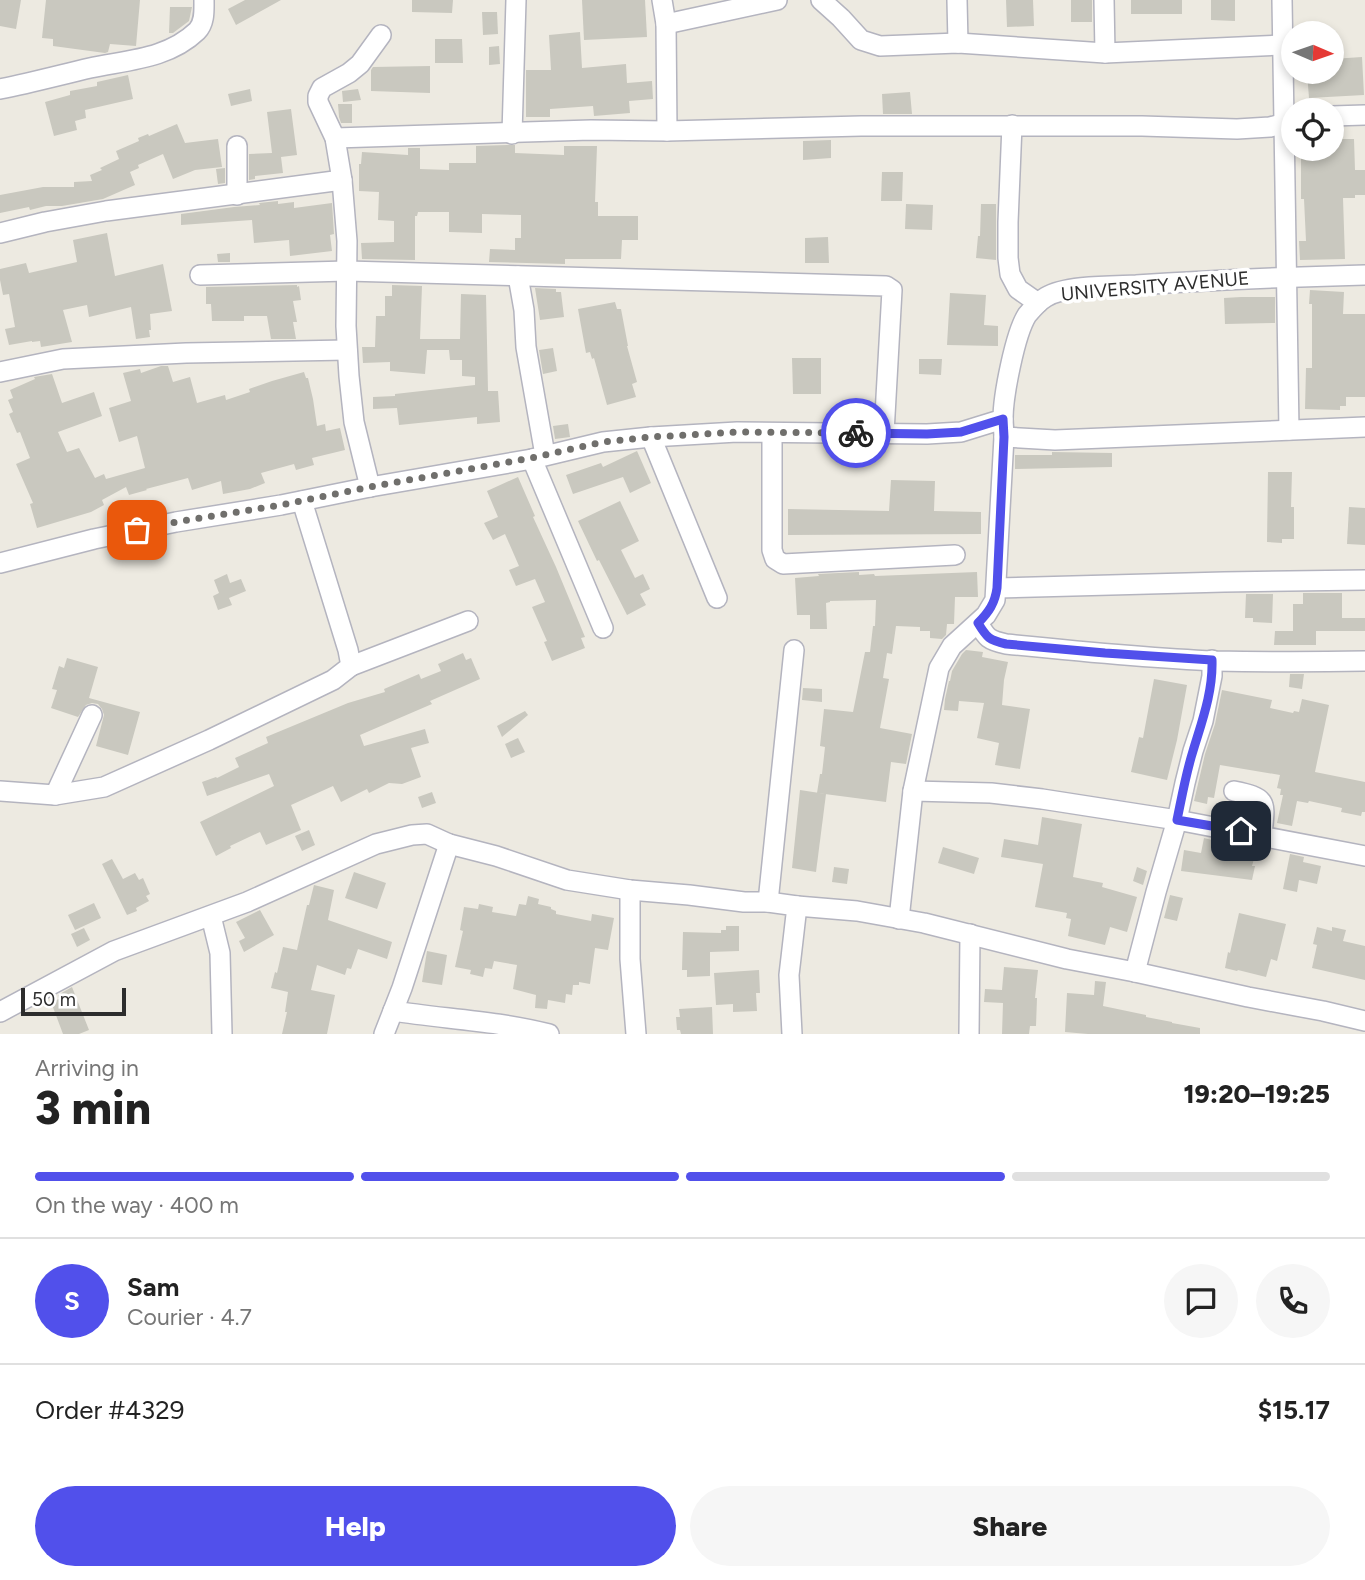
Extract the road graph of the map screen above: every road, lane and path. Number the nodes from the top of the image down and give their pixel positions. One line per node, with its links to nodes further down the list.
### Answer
1 (205, 0): 15 (street)
2 (516, 0): 21 (street)
3 (663, 0): 10 (street)
4 (777, 0): 10 (street)
5 (821, 0): 12 (street)
6 (957, 0): 12 (street)
7 (1104, 0): 14 (street)
8 (1282, 0): 9 (street)
9 (1282, 21)
10 (666, 24): 20 (street)
11 (381, 35): 22 (street)
12 (958, 43): 14 (street)
13 (1281, 45): 14 (street)
14 (1105, 52)
15 (0, 89)
16 (1365, 115): 17 (street)
17 (1344, 116)
18 (1281, 124): 19 (street)
19 (1012, 125): 20 (street); 33 (street)
20 (667, 131): 21 (street)
21 (512, 134): 22 (street)
22 (335, 138): 25 (street)
23 (237, 146): 26 (street)
24 (1288, 161): 32 (street)
25 (342, 180): 26 (street); 28 (street)
26 (237, 195): 27 (street)
27 (0, 233)
28 (347, 271): 29 (street); 31 (street); 34 (street)
29 (200, 275)
30 (1365, 275): 32 (street, UNIVERSITY AVENUE)
31 (518, 276): 40 (street); 42 (street)
32 (1287, 277): 33 (street, UNIVERSITY AVENUE); 38 (street)
33 (1038, 303): 37 (street, UNIVERSITY AVENUE)
34 (347, 350): 35 (street); 43 (street)
35 (0, 372)
36 (1365, 426): 38 (street)
37 (1004, 428): 38 (street); 40 (street); 48 (street, UNIVERSITY AVENUE)
38 (1289, 430)
39 (772, 433): 40 (street); 41 (street); 45 (street)
40 (884, 433)
41 (651, 437): 42 (street); 49 (street)
42 (538, 457): 43 (street); 52 (street)
43 (370, 487): 44 (street)
44 (302, 501): 46 (street); 56 (street)
45 (955, 555)
46 (0, 563)
47 (1365, 580): 48 (street)
48 (997, 588): 51 (street)
49 (717, 598)
50 (468, 621): 56 (street)
51 (978, 623): 54 (street); 59 (street)
52 (603, 628)
53 (794, 650): 67 (street)
54 (1212, 660): 55 (street); 62 (street)
55 (1365, 661)
56 (351, 667): 61 (street)
57 (92, 715): 61 (street)
58 (0, 791): 61 (street)
59 (913, 791): 62 (street); 70 (street)
60 (1234, 791): 63 (street)
61 (55, 795)
62 (1177, 820): 63 (street); 72 (street)
63 (1262, 835): 65 (street)
64 (450, 844): 66 (street); 69 (street); 73 (street)
65 (1365, 856)
66 (630, 890): 67 (street); 79 (street)
67 (768, 902): 68 (street)
68 (797, 906): 70 (street); 80 (street)
69 (211, 916): 74 (street); 76 (street)
70 (899, 919): 71 (street)
71 (970, 934): 72 (street); 81 (street)
72 (1135, 972): 75 (street)
73 (393, 1011): 77 (street); 78 (street)
74 (0, 1012)
75 (1365, 1021)
76 (222, 1034)
77 (384, 1034)
78 (549, 1034)
79 (635, 1034)
80 (792, 1034)
81 (970, 1034)

